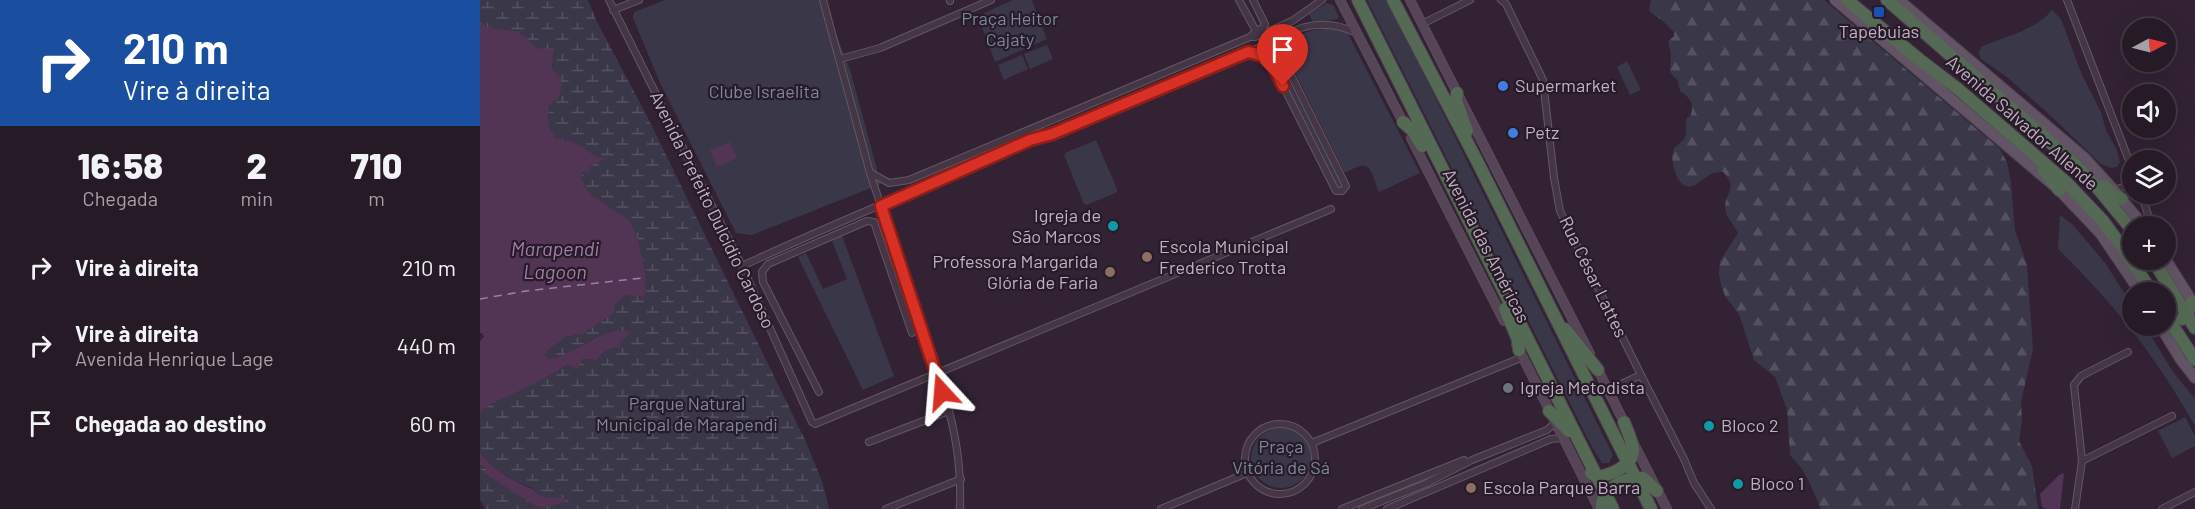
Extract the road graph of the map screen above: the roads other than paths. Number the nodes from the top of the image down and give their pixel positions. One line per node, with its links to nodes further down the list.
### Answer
1 (609, 0): 19 (street, Avenida Prefeito Dulcídio Cardoso)
2 (639, 0): 19 (street)
3 (823, 0): 28 (street)
4 (991, 0): 28 (street)
5 (1239, 0): 23 (street)
6 (1253, 0): 23 (street)
7 (1322, 0): 20 (street)
8 (1340, 0): 24 (main road, Avenida das Américas)
9 (1358, 0): 37 (highway, Avenida das Américas)
10 (1393, 0): 35 (highway, Avenida das Américas)
11 (1410, 0): 21 (main road)
12 (1470, 0): 21 (street)
13 (1501, 0): 65 (street, Rua César Lattes)
14 (1835, 0): 38 (main road, Avenida Salvador Allende)
15 (1847, 0): 33 (highway, Avenida Salvador Allende)
16 (1887, 0): 30 (highway, Avenida Salvador Allende)
17 (1899, 0): 40 (main road, Avenida Salvador Allende)
18 (2067, 0): 34 (street)
19 (613, 10): 48 (street, Avenida Prefeito Dulcídio Cardoso)
20 (1305, 13): 22 (street); 25 (street)
21 (1422, 24): 31 (main road)
22 (1312, 26): 24 (street); 26 (street)
23 (1256, 31): 25 (street)
24 (1357, 33): 32 (main road, Avenida das Américas)
25 (1250, 37): 36 (street)
26 (1283, 43): 29 (street); 29 (street)
27 (1248, 52): 29 (street); 29 (street); 41 (street)
28 (840, 59): 36 (street)
29 (1270, 60)
30 (1987, 89): 40 (highway); 44 (highway, Avenida Salvador Allende)
31 (1457, 93): 35 (highway); 63 (main road)
32 (1403, 122): 37 (highway); 61 (main road, Avenida das Américas)
33 (1999, 124): 38 (highway); 52 (highway, Avenida Salvador Allende)
34 (2125, 150)
35 (1477, 161): 54 (highway, Avenida das Américas)
36 (870, 173): 41 (street)
37 (1447, 178): 47 (highway, Avenida das Américas)
38 (2059, 190): 51 (main road, Avenida Salvador Allende)
39 (2122, 190): 40 (street)
40 (2118, 194): 43 (main road, Avenida Salvador Allende)
41 (881, 206): 45 (street); 64 (street)
42 (1331, 210): 64 (street)
43 (2136, 216)
44 (2122, 218)
45 (811, 234): 46 (street); 48 (street)
46 (813, 244): 57 (street); 68 (street)
47 (1486, 257): 61 (highway); 84 (highway, Avenida das Américas)
48 (741, 266): 64 (street, Avenida Prefeito Dulcídio Cardoso)
49 (2161, 270): 53 (highway)
50 (2171, 270): 53 (main road)
51 (2133, 282)
52 (2145, 282)
53 (2191, 308): 55 (highway); 56 (highway)
54 (1552, 312): 63 (highway); 80 (highway, Avenida das Américas)
55 (2176, 320)
56 (2195, 328)
57 (912, 333)
58 (2176, 334): 62 (highway)
59 (2172, 336): 66 (main road)
60 (2128, 352): 79 (street)
61 (1521, 354): 70 (main road, Avenida das Américas); 76 (street)
62 (2195, 360)
63 (1598, 370): 72 (main road)
64 (936, 372): 69 (street)
65 (1641, 375): 67 (street); 100 (street, Rua César Lattes)
66 (2195, 378)
67 (1619, 385)
68 (819, 392)
69 (949, 411): 75 (street); 86 (street)
70 (1549, 411): 73 (main road, Avenida das Américas); 84 (highway)
71 (2172, 416): 79 (street)
72 (1624, 422): 80 (highway); 87 (main road)
73 (1555, 423): 74 (main road, Avenida das Américas); 77 (street)
74 (1563, 438): 81 (street); 96 (main road, Avenida das Américas)
75 (869, 442)
76 (1311, 443): 83 (street); 83 (street)
77 (1488, 453): 78 (street); 81 (street); 93 (street)
78 (1472, 460): 82 (street); 94 (street)
79 (2082, 461): 101 (street)
80 (1628, 462): 84 (highway); 85 (highway, Avenida das Américas)
81 (1492, 464): 82 (street)
82 (1478, 471): 95 (street)
83 (1247, 473): 92 (street)
84 (1597, 477): 89 (highway, Avenida das Américas)
85 (1635, 478): 87 (highway); 89 (highway); 98 (highway, Avenida das Américas)
86 (961, 479): 90 (street); 91 (street)
87 (1657, 491): 99 (main road)
88 (2195, 492): 102 (street)
89 (1605, 493): 96 (highway); 97 (highway, Avenida das Américas)
90 (886, 509)
91 (960, 509)
92 (1161, 509)
93 (1342, 509)
94 (1362, 509)
95 (1387, 509)
96 (1601, 509)
97 (1613, 509)
98 (1651, 509)
99 (1666, 509)
100 (1711, 509)
101 (2075, 509)
102 (2162, 509)

